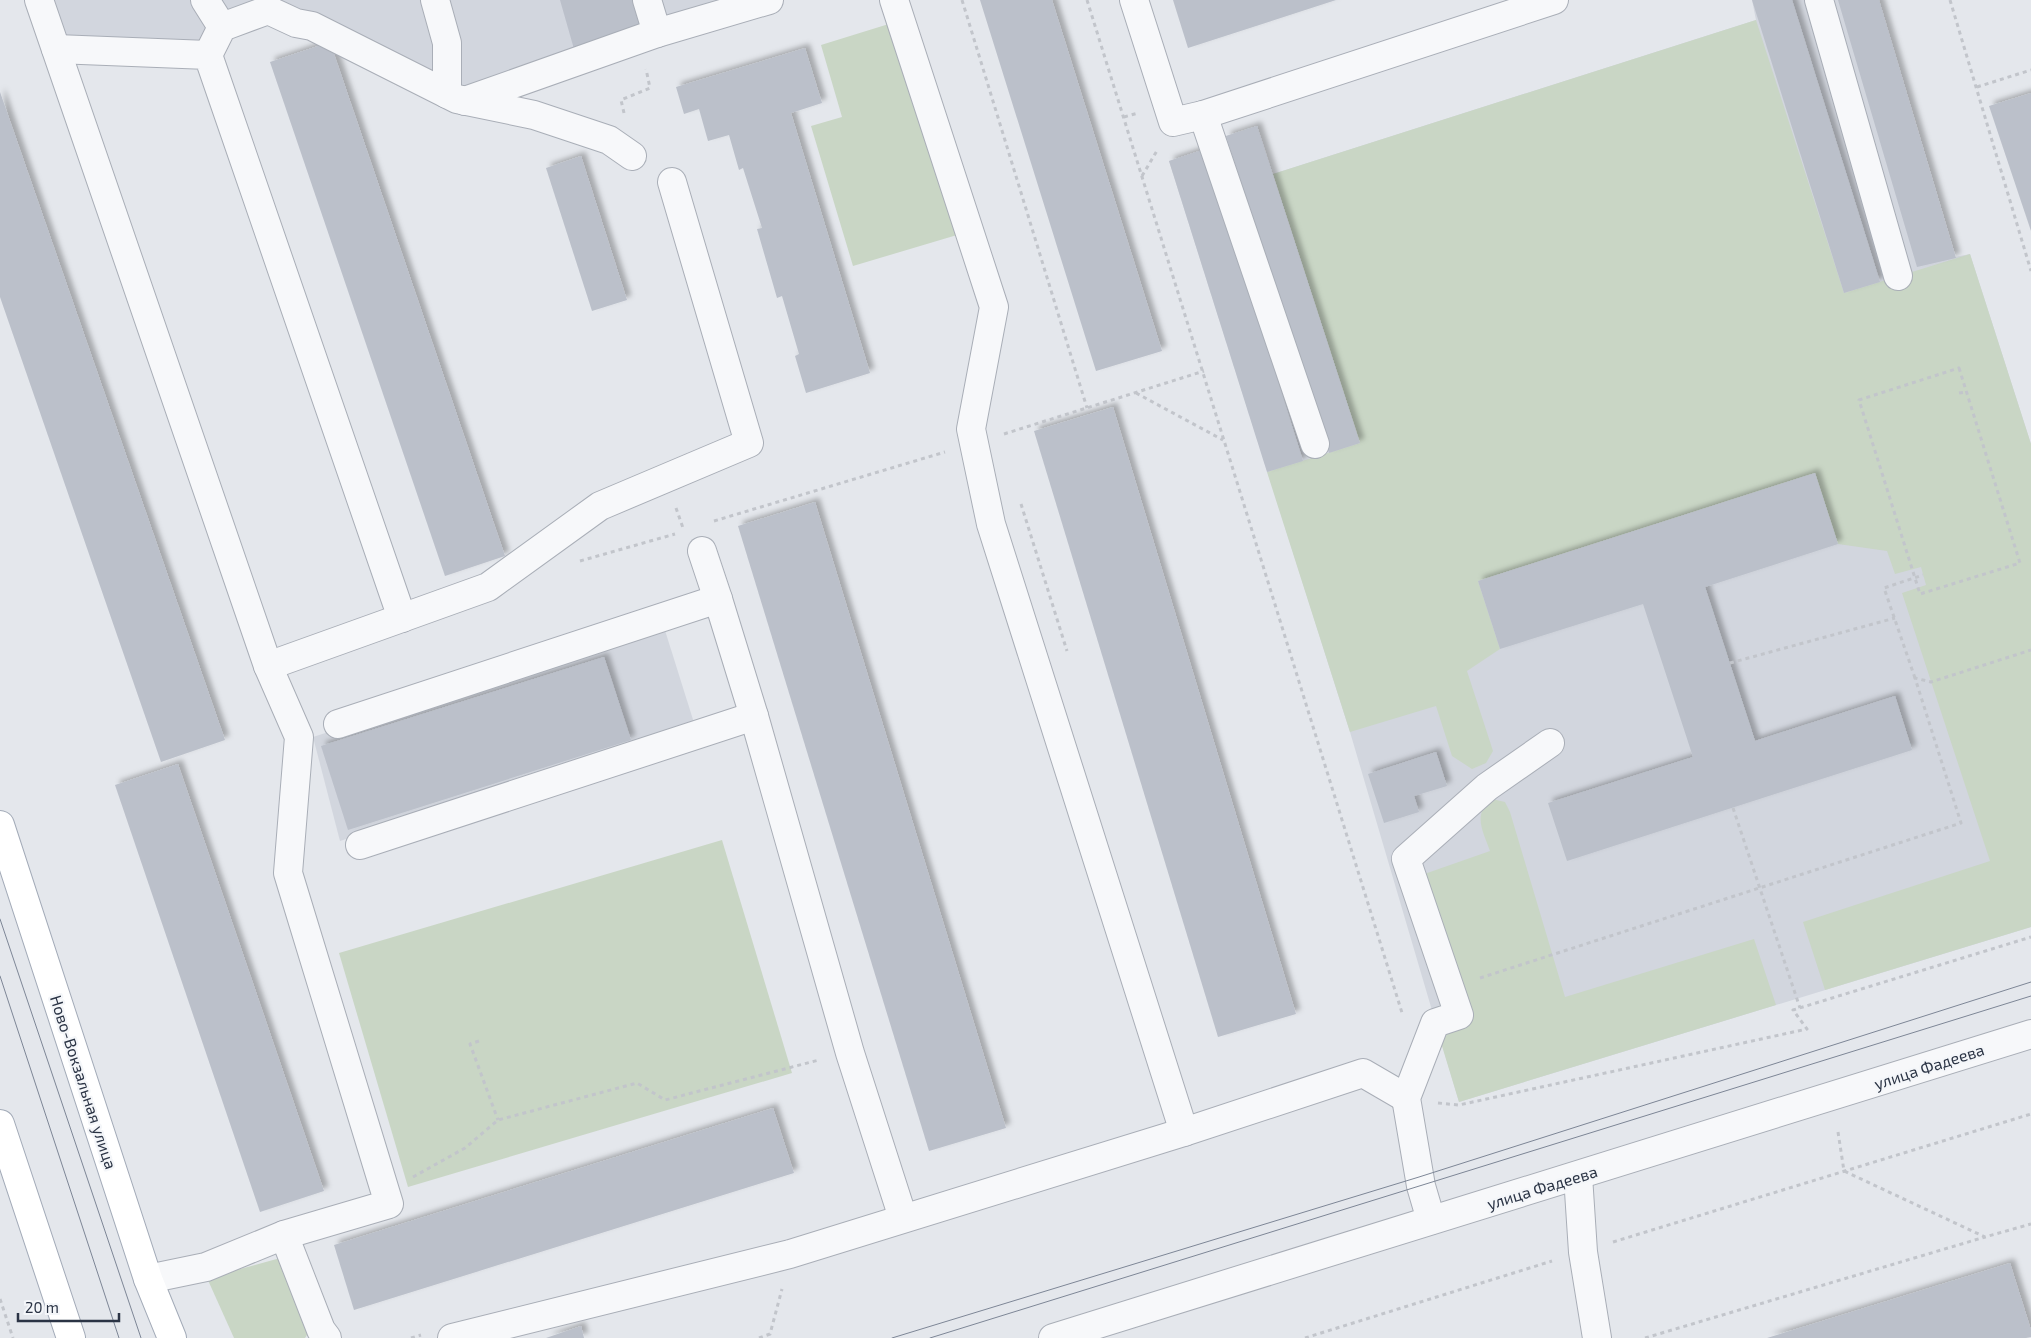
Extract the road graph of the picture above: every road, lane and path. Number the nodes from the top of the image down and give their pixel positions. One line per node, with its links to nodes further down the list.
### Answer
1 (39, 0): 16 (street)
2 (205, 0): 14 (street)
3 (436, 0): 20 (street)
4 (647, 0): 15 (street)
5 (769, 0): 15 (street)
6 (894, 0): 32 (street)
7 (962, 0): 30 (path)
8 (1087, 0): 26 (path)
9 (1134, 0): 21 (street)
10 (1554, 0): 21 (street)
11 (1819, 0): 25 (street)
12 (1950, 0): 19 (path)
13 (290, 11): 14 (street); 20 (street)
14 (222, 27): 17 (street)
15 (657, 33): 20 (street); 22 (path)
16 (56, 49): 17 (street); 44 (street)
17 (208, 55): 40 (street)
18 (2031, 70): 19 (path)
19 (1977, 87): 24 (path)
20 (456, 97): 22 (street)
21 (1203, 115): 33 (street)
22 (632, 156)
23 (672, 182): 40 (street)
24 (2031, 271)
25 (1898, 276)
26 (1204, 371): 28 (path); 31 (path)
27 (1966, 392): 29 (path); 38 (path); 38 (path)
28 (1136, 393): 30 (path); 31 (path)
29 (1960, 393)
30 (1087, 408): 32 (path)
31 (1224, 440): 56 (path)
32 (974, 444): 34 (path); 64 (street)
33 (1315, 444)
34 (708, 523)
35 (697, 540): 36 (path); 39 (street)
36 (572, 564)
37 (1923, 575): 38 (path)
38 (1915, 578): 41 (path)
39 (718, 599): 46 (street); 47 (street)
40 (402, 618): 44 (street)
41 (1894, 618): 43 (path); 45 (path)
42 (2031, 650): 45 (path)
43 (1730, 663)
44 (268, 666): 68 (street)
45 (1914, 678): 52 (path)
46 (754, 716): 51 (street); 59 (street)
47 (338, 724)
48 (1550, 743): 54 (street)
49 (1733, 808): 52 (path)
50 (0, 825): 75 (main road, Ново-Вокзальная улица)
51 (360, 845)
52 (1760, 887): 54 (path); 55 (path)
53 (2031, 937): 55 (path)
54 (1450, 987): 60 (street)
55 (1800, 1008): 60 (path)
56 (1406, 1025)
57 (2031, 1034): 67 (street, улица Фадеева)
58 (479, 1041): 62 (path)
59 (850, 1052): 62 (path); 69 (street)
60 (1406, 1098): 64 (street); 70 (street)
61 (2031, 1114): 66 (path)
62 (498, 1120): 68 (path)
63 (0, 1124): 79 (main road)
64 (1184, 1132): 69 (street)
65 (1838, 1132): 66 (path)
66 (1844, 1171): 73 (path); 74 (path)
67 (1578, 1176): 70 (street, улица Фадеева); 74 (street)
68 (389, 1204): 72 (street)
69 (903, 1218): 82 (street)
70 (1431, 1220): 84 (street, улица Фадеева)
71 (2031, 1224): 73 (path)
72 (284, 1235): 75 (street); 81 (street)
73 (1985, 1237): 87 (path)
74 (1583, 1252): 85 (path); 86 (street)
75 (148, 1279): 80 (main road, Ново-Вокзальная улица)
76 (782, 1288): 83 (path)
77 (0, 1299): 78 (path)
78 (13, 1338)
79 (71, 1338)
80 (172, 1338)
81 (327, 1338)
82 (452, 1338)
83 (759, 1338)
84 (1053, 1338)
85 (1305, 1338)
86 (1597, 1338)
87 (1645, 1338)

